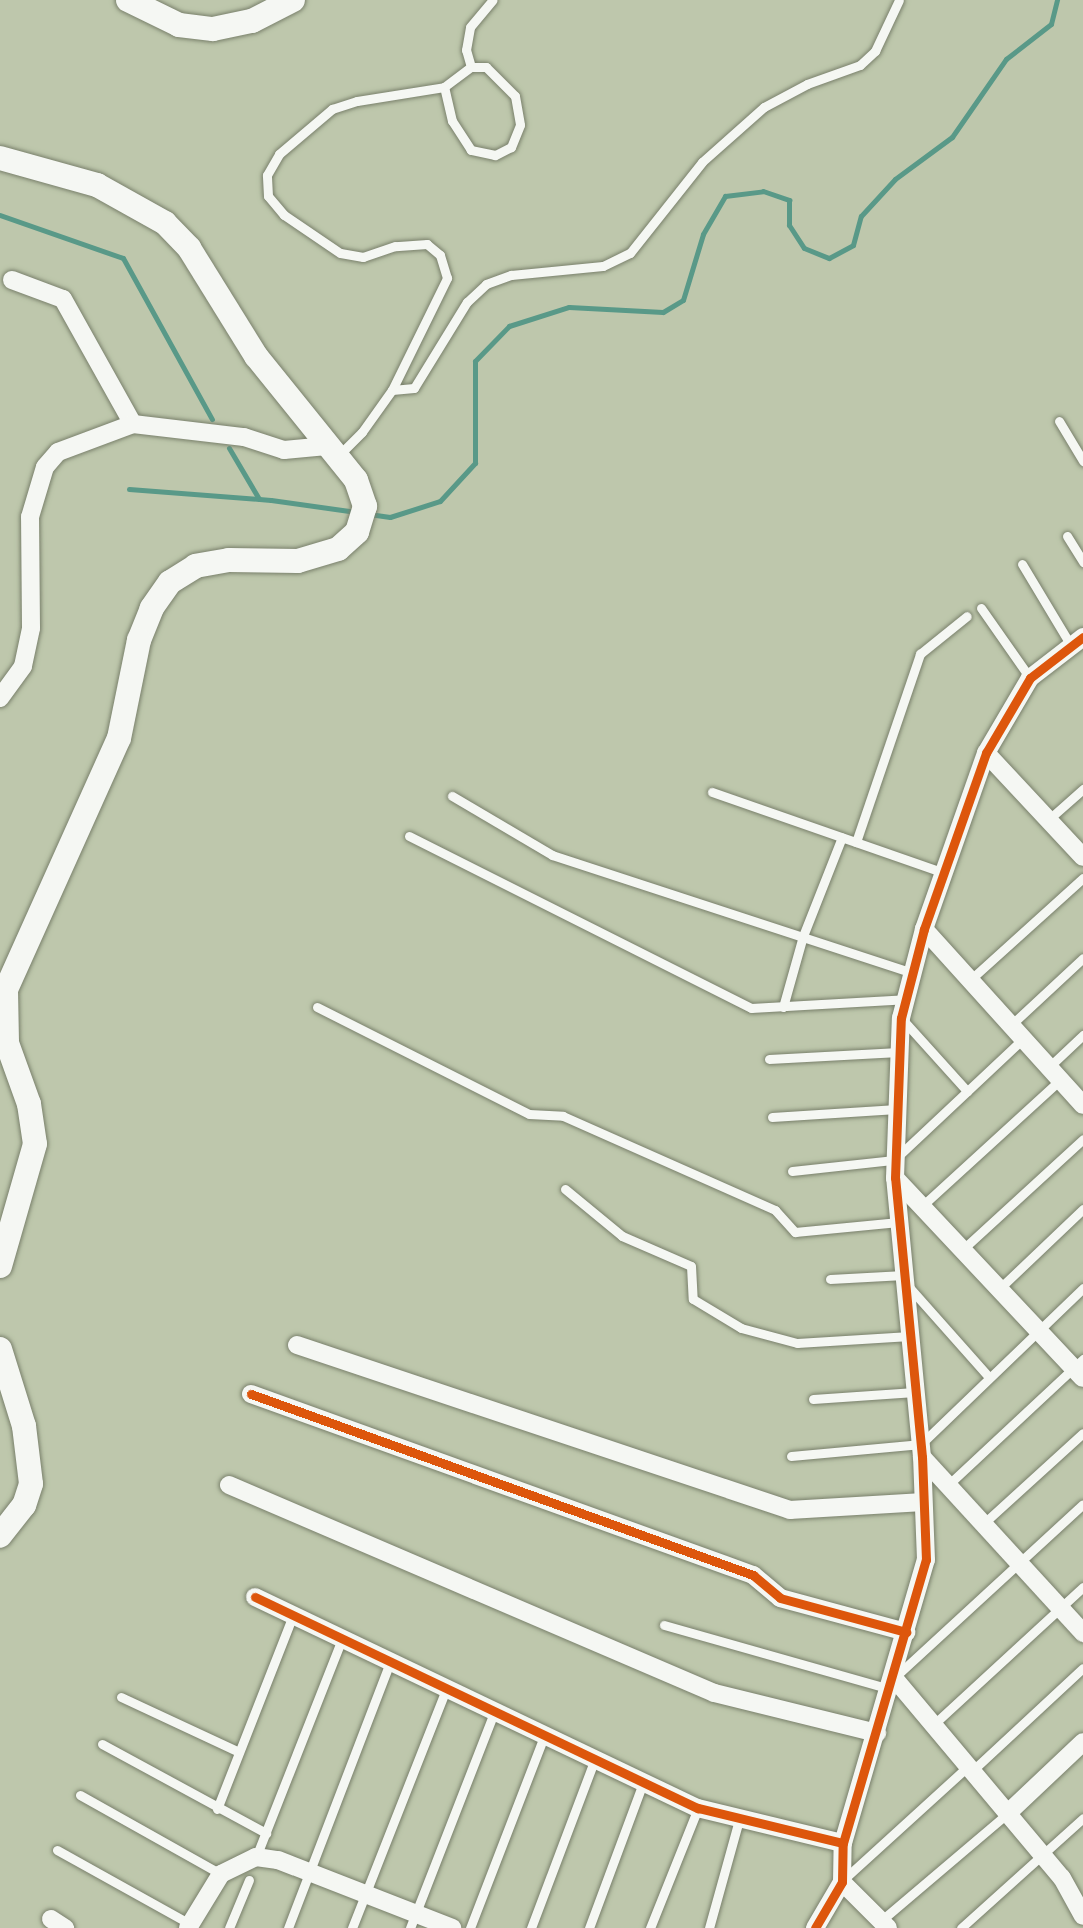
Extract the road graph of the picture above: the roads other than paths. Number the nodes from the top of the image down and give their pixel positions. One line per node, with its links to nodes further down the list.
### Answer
1 (128, 0): 2 (main road)
2 (293, 0)
3 (493, 0): 5 (lane)
4 (899, 0): 9 (lane)
5 (471, 67): 6 (lane); 6 (lane)
6 (444, 87): 9 (lane)
7 (0, 158): 12 (main road)
8 (12, 281): 11 (street)
9 (392, 390): 12 (lane)
10 (1059, 421): 13 (lane)
11 (133, 424): 12 (street); 21 (street)
12 (332, 451): 61 (main road)
13 (1083, 461)
14 (1067, 536): 15 (lane)
15 (1083, 562)
16 (1022, 564): 19 (lane)
17 (981, 608): 20 (lane)
18 (967, 616): 29 (lane)
19 (1077, 640): 20 (street)
20 (1030, 678): 22 (street)
21 (0, 698)
22 (986, 753): 26 (street); 31 (street)
23 (1083, 789): 26 (lane)
24 (712, 792): 28 (lane)
25 (452, 796): 34 (lane)
26 (1048, 820): 30 (street)
27 (409, 836): 40 (lane)
28 (842, 837): 29 (lane); 34 (lane)
29 (856, 842): 31 (lane)
30 (1083, 857)
31 (945, 873): 33 (street)
32 (1083, 878): 37 (lane)
33 (924, 929): 36 (street); 37 (street)
34 (803, 936): 36 (lane); 40 (lane)
35 (1083, 958): 42 (lane)
36 (911, 972): 38 (street)
37 (970, 980): 42 (street)
38 (905, 999): 40 (lane); 41 (street)
39 (317, 1007): 59 (lane)
40 (783, 1007)
41 (901, 1017): 45 (street); 48 (lane)
42 (1011, 1025): 44 (street)
43 (1083, 1035): 47 (lane)
44 (1023, 1039): 47 (street); 48 (lane)
45 (899, 1052): 46 (lane); 50 (street)
46 (769, 1059)
47 (1054, 1073): 49 (street); 57 (lane)
48 (967, 1091): 53 (lane)
49 (1083, 1105)
50 (897, 1109): 51 (lane); 53 (street)
51 (772, 1117)
52 (1083, 1139): 60 (lane)
53 (894, 1160): 54 (lane); 55 (street)
54 (792, 1171)
55 (895, 1178): 57 (street); 59 (street)
56 (565, 1189): 67 (lane)
57 (922, 1206): 60 (street)
58 (1083, 1209): 65 (lane)
59 (899, 1222): 63 (street)
60 (962, 1250): 65 (street)
61 (0, 1266)
62 (830, 1279): 63 (lane)
63 (905, 1279): 67 (street); 71 (lane)
64 (1083, 1288): 66 (lane)
65 (999, 1289): 66 (street)
66 (1038, 1330): 70 (street); 71 (lane)
67 (910, 1336): 72 (street)
68 (297, 1345): 80 (street)
69 (0, 1349): 83 (main road)
70 (1080, 1368): 79 (lane)
71 (989, 1377): 76 (lane)
72 (915, 1392): 74 (lane); 76 (street)
73 (251, 1394): 90 (street)
74 (813, 1399)
75 (1083, 1433): 82 (lane)
76 (921, 1451): 77 (lane); 79 (street); 80 (street)
77 (791, 1456)
78 (229, 1485): 100 (street)
79 (948, 1485): 82 (street)
80 (923, 1502): 90 (street)
81 (1083, 1504): 84 (lane)
82 (984, 1524): 84 (street)
83 (0, 1536)
84 (1019, 1563): 87 (street); 95 (lane)
85 (1083, 1587): 87 (lane)
86 (256, 1597): 88 (street)
87 (1060, 1608): 91 (street); 99 (lane)
88 (293, 1615): 92 (street); 104 (lane)
89 (664, 1625): 95 (lane)
90 (906, 1632): 95 (street)
91 (1083, 1633)
92 (342, 1639): 93 (street); 114 (lane)
93 (390, 1662): 96 (street); 119 (lane)
94 (1083, 1668): 106 (lane)
95 (892, 1684): 99 (street); 100 (street)
96 (446, 1689): 98 (street); 123 (lane)
97 (121, 1697): 104 (lane)
98 (494, 1712): 101 (street); 125 (lane)
99 (933, 1725): 106 (street)
100 (877, 1733): 115 (street)
101 (544, 1736): 105 (street); 132 (lane)
102 (1083, 1742): 111 (street)
103 (102, 1744): 110 (lane)
104 (239, 1752): 110 (lane)
105 (595, 1759): 107 (street); 133 (lane)
106 (969, 1769): 111 (street); 122 (lane)
107 (643, 1783): 109 (street); 134 (lane)
108 (80, 1795): 120 (lane)
109 (698, 1808): 113 (street); 135 (lane)
110 (217, 1809): 114 (lane)
111 (1008, 1813): 117 (street); 126 (lane)
112 (1083, 1818): 117 (lane)
113 (739, 1820): 115 (street); 136 (lane)
114 (266, 1833): 118 (lane)
115 (843, 1843): 122 (street)
116 (57, 1850): 127 (lane)
117 (1043, 1855): 124 (street); 138 (lane)
118 (256, 1857): 119 (street); 120 (street)
119 (309, 1872): 123 (street); 129 (lane)
120 (221, 1874): 127 (street)
121 (249, 1880): 128 (lane)
122 (842, 1882): 126 (street); 137 (street)
123 (365, 1894): 125 (street); 130 (lane)
124 (1082, 1906)
125 (413, 1921): 131 (street)
126 (885, 1924)
127 (189, 1926)
128 (229, 1928)
129 (288, 1928)
130 (352, 1928)
131 (452, 1928)
132 (470, 1928)
133 (531, 1928)
134 (589, 1928)
135 (650, 1928)
136 (709, 1928)
137 (815, 1928)
138 (961, 1928)

